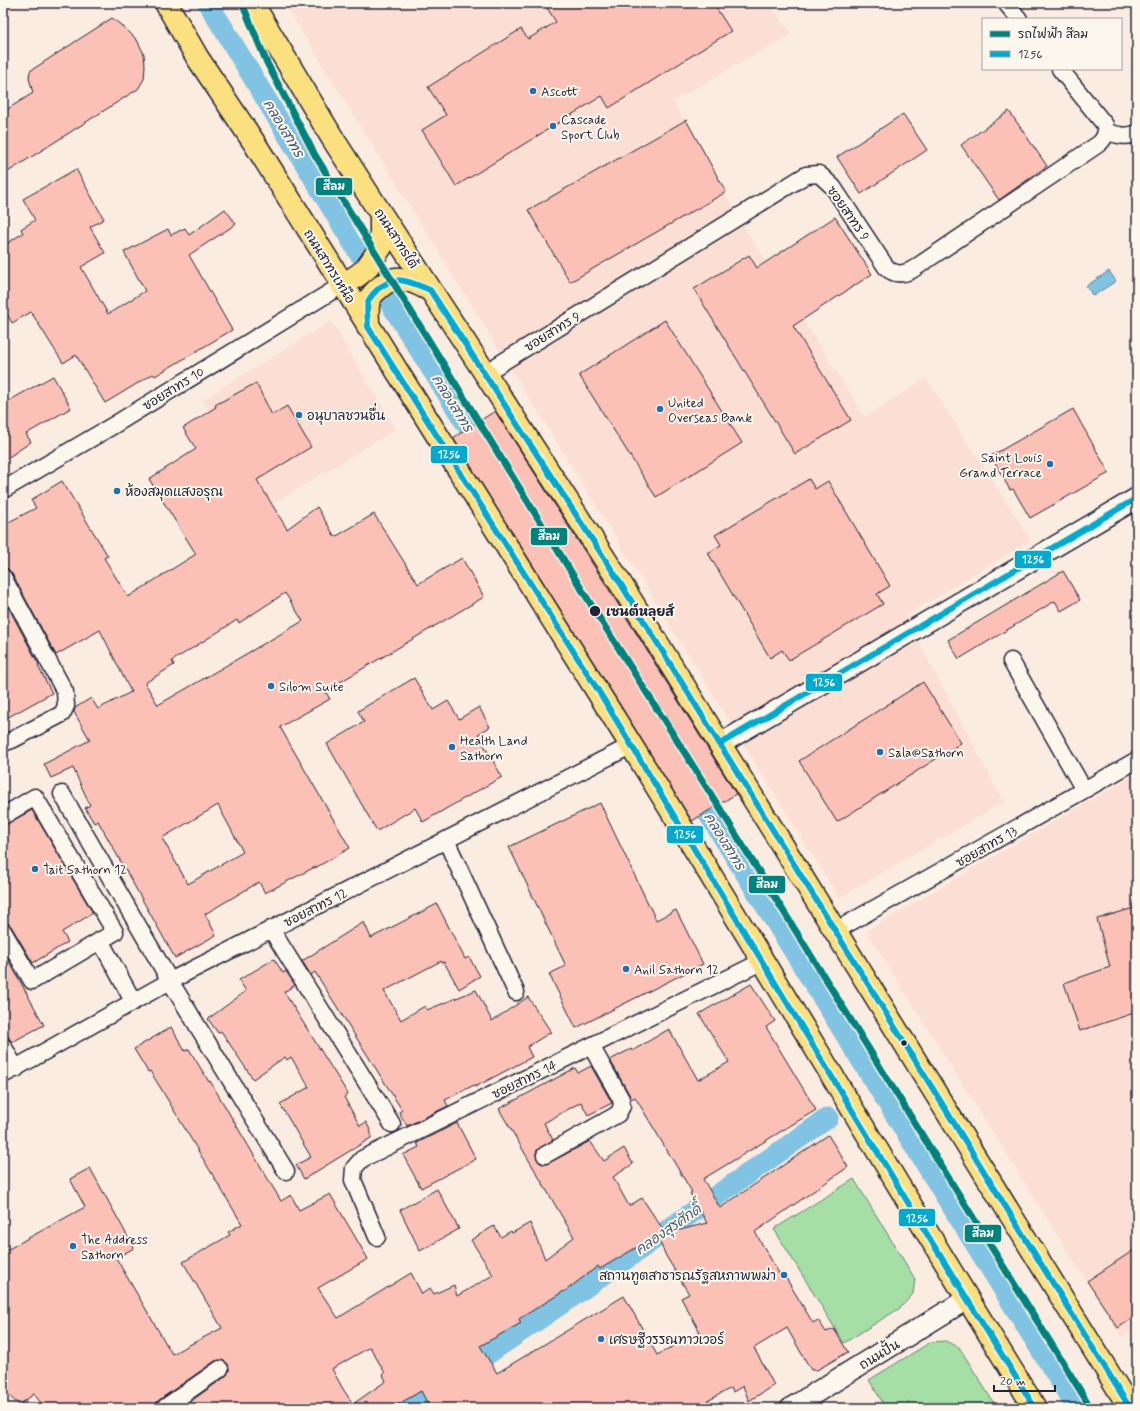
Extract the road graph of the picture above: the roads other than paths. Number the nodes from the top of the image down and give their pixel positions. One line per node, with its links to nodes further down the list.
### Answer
1 (166, 3): 9 (main road, ถนนสาทรเหนือ)
2 (252, 3): 8 (main road, ถนนสาทรใต้)
3 (1006, 3): 4 (street)
4 (1018, 18)
5 (1061, 70): 6 (street)
6 (1107, 132): 7 (street); 12 (street, ซอยสาทร 9)
7 (1137, 133)
8 (381, 214): 9 (main road); 10 (main road, ถนนสาทรใต้)
9 (342, 284): 11 (main road, ถนนสาทรเหนือ); 13 (street, ซอยสาทร 10)
10 (430, 290): 11 (main road); 12 (main road, ถนนสาทรใต้)
11 (368, 327): 19 (main road, ถนนสาทรเหนือ)
12 (485, 373): 18 (main road, ถนนสาทรใต้)
13 (3, 490)
14 (1137, 498): 18 (street)
15 (3, 577): 17 (street)
16 (1011, 661): 21 (street)
17 (3, 740)
18 (720, 744): 27 (main road, ถนนสาทรใต้)
19 (632, 745): 24 (street, ซอยสาทร 12); 29 (main road, ถนนสาทรเหนือ)
20 (1137, 760): 21 (street, ซอยสาทร 13)
21 (1084, 790): 27 (street, ซอยสาทร 13)
22 (62, 794): 30 (street)
23 (3, 816): 28 (street)
24 (446, 840): 25 (street, ซอยสาทร 12); 31 (street)
25 (271, 929): 30 (street, ซอยสาทร 12); 36 (street)
26 (3, 931): 28 (street)
27 (835, 931): 45 (main road, ถนนสาทรใต้)
28 (100, 940): 32 (street)
29 (763, 961): 34 (street, ซอยสาทร 14); 40 (main road, ถนนสาทรเหนือ)
30 (170, 981): 32 (street, ซอยสาทร 12); 38 (street)
31 (516, 992)
32 (133, 1001): 35 (street, ซอยสาทร 12)
33 (3, 1046): 35 (street)
34 (591, 1046): 37 (street); 39 (street, ซอยสาทร 14)
35 (9, 1072)
36 (392, 1124)
37 (545, 1155)
38 (286, 1171)
39 (377, 1237)
40 (967, 1300): 43 (street, ถนนปั้น); 44 (main road, ถนนสาทรเหนือ)
41 (220, 1369): 42 (street)
42 (164, 1408)
43 (791, 1408)
44 (1034, 1408)
45 (1130, 1408)

